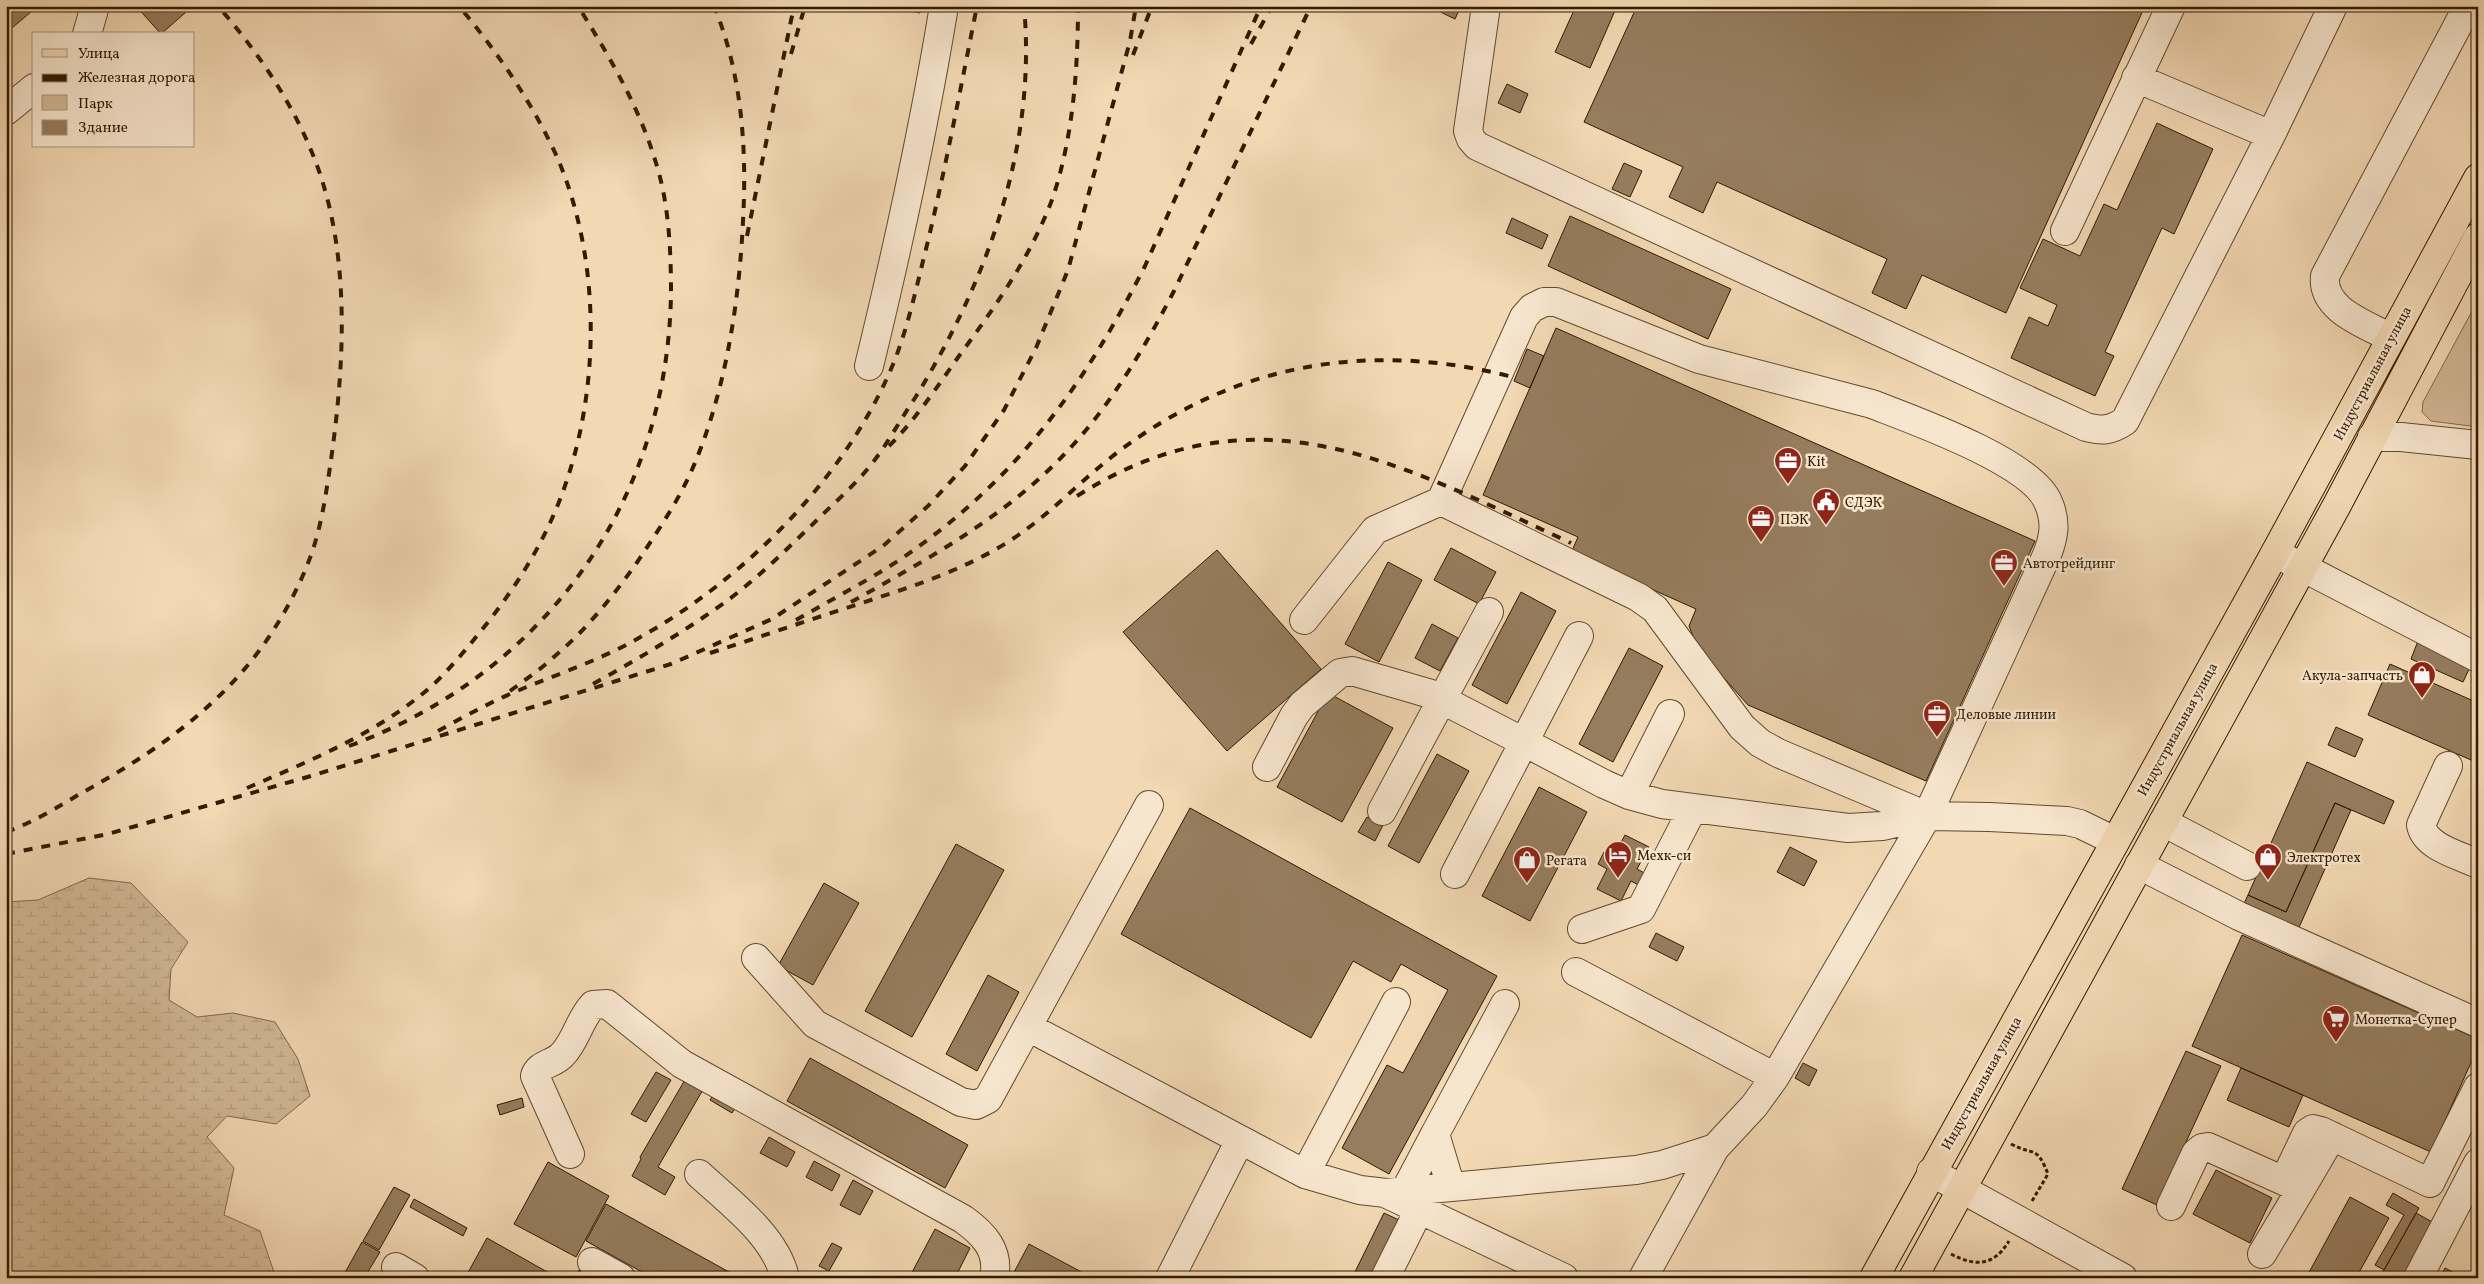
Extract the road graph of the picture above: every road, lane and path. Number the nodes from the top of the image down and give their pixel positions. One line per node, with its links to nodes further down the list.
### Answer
1 (95, 6): 7 (street)
2 (944, 6): 16 (street)
3 (1486, 6): 11 (street)
4 (2171, 6): 8 (street)
5 (2333, 6): 11 (street)
6 (2468, 6): 15 (street)
7 (88, 32)
8 (2136, 78): 11 (street); 13 (street)
9 (32, 90): 10 (street)
10 (6, 111)
11 (2271, 135)
12 (2478, 178): 15 (main road, Индустриальная улица)
13 (2065, 231)
14 (2478, 238): 17 (main road)
15 (2391, 338): 20 (main road, Индустриальная улица)
16 (869, 366)
17 (2372, 437): 18 (street); 21 (main road)
18 (2478, 445)
19 (1440, 501): 23 (street); 35 (street); 35 (street)
20 (2275, 553): 21 (street); 37 (main road, Индустриальная улица)
21 (2302, 567): 25 (street); 36 (main road)
22 (1489, 612): 26 (street)
23 (1304, 620)
24 (1579, 636): 28 (street)
25 (2478, 658)
26 (1442, 699): 28 (street); 30 (street); 34 (street)
27 (1670, 714): 31 (street)
28 (1524, 742): 31 (street); 41 (street)
29 (2448, 766): 39 (street)
30 (1266, 768)
31 (1629, 795): 33 (street)
32 (1148, 805): 48 (street)
33 (1693, 808): 35 (street); 42 (street)
34 (1382, 811)
35 (1927, 816): 37 (street); 49 (street)
36 (2163, 822): 38 (main road); 40 (street)
37 (2115, 841): 56 (main road, Индустриальная улица)
38 (2139, 864): 47 (street); 61 (main road)
39 (2478, 864)
40 (2247, 866)
41 (1454, 874)
42 (1582, 929)
43 (756, 958): 48 (street)
44 (1576, 972): 49 (street)
45 (1396, 1002): 58 (street)
46 (1505, 1004): 51 (street)
47 (2478, 1022)
48 (1028, 1027): 52 (street)
49 (1775, 1076): 53 (street)
50 (2478, 1087): 59 (street)
51 (1435, 1134): 62 (street); 62 (street)
52 (1240, 1140): 58 (street); 71 (street)
53 (1715, 1148): 62 (street); 74 (street)
54 (570, 1154): 70 (street)
55 (2478, 1163): 63 (street)
56 (1931, 1172): 61 (street); 75 (main road, Индустриальная улица)
57 (699, 1174): 69 (street)
58 (1304, 1174): 62 (street)
59 (2430, 1183): 60 (street); 63 (street)
60 (2293, 1185): 64 (street); 65 (street)
61 (1961, 1189): 76 (main road); 77 (street)
62 (1418, 1194): 67 (street); 72 (street)
63 (2469, 1201): 78 (street)
64 (2171, 1206)
65 (2262, 1254)
66 (592, 1262): 68 (street)
67 (1528, 1270): 73 (street)
68 (621, 1278)
69 (785, 1278)
70 (994, 1278)
71 (1170, 1278)
72 (1385, 1278)
73 (1564, 1278)
74 (1643, 1278)
75 (1874, 1278)
76 (1913, 1278)
77 (2123, 1278)
78 (2418, 1278)

